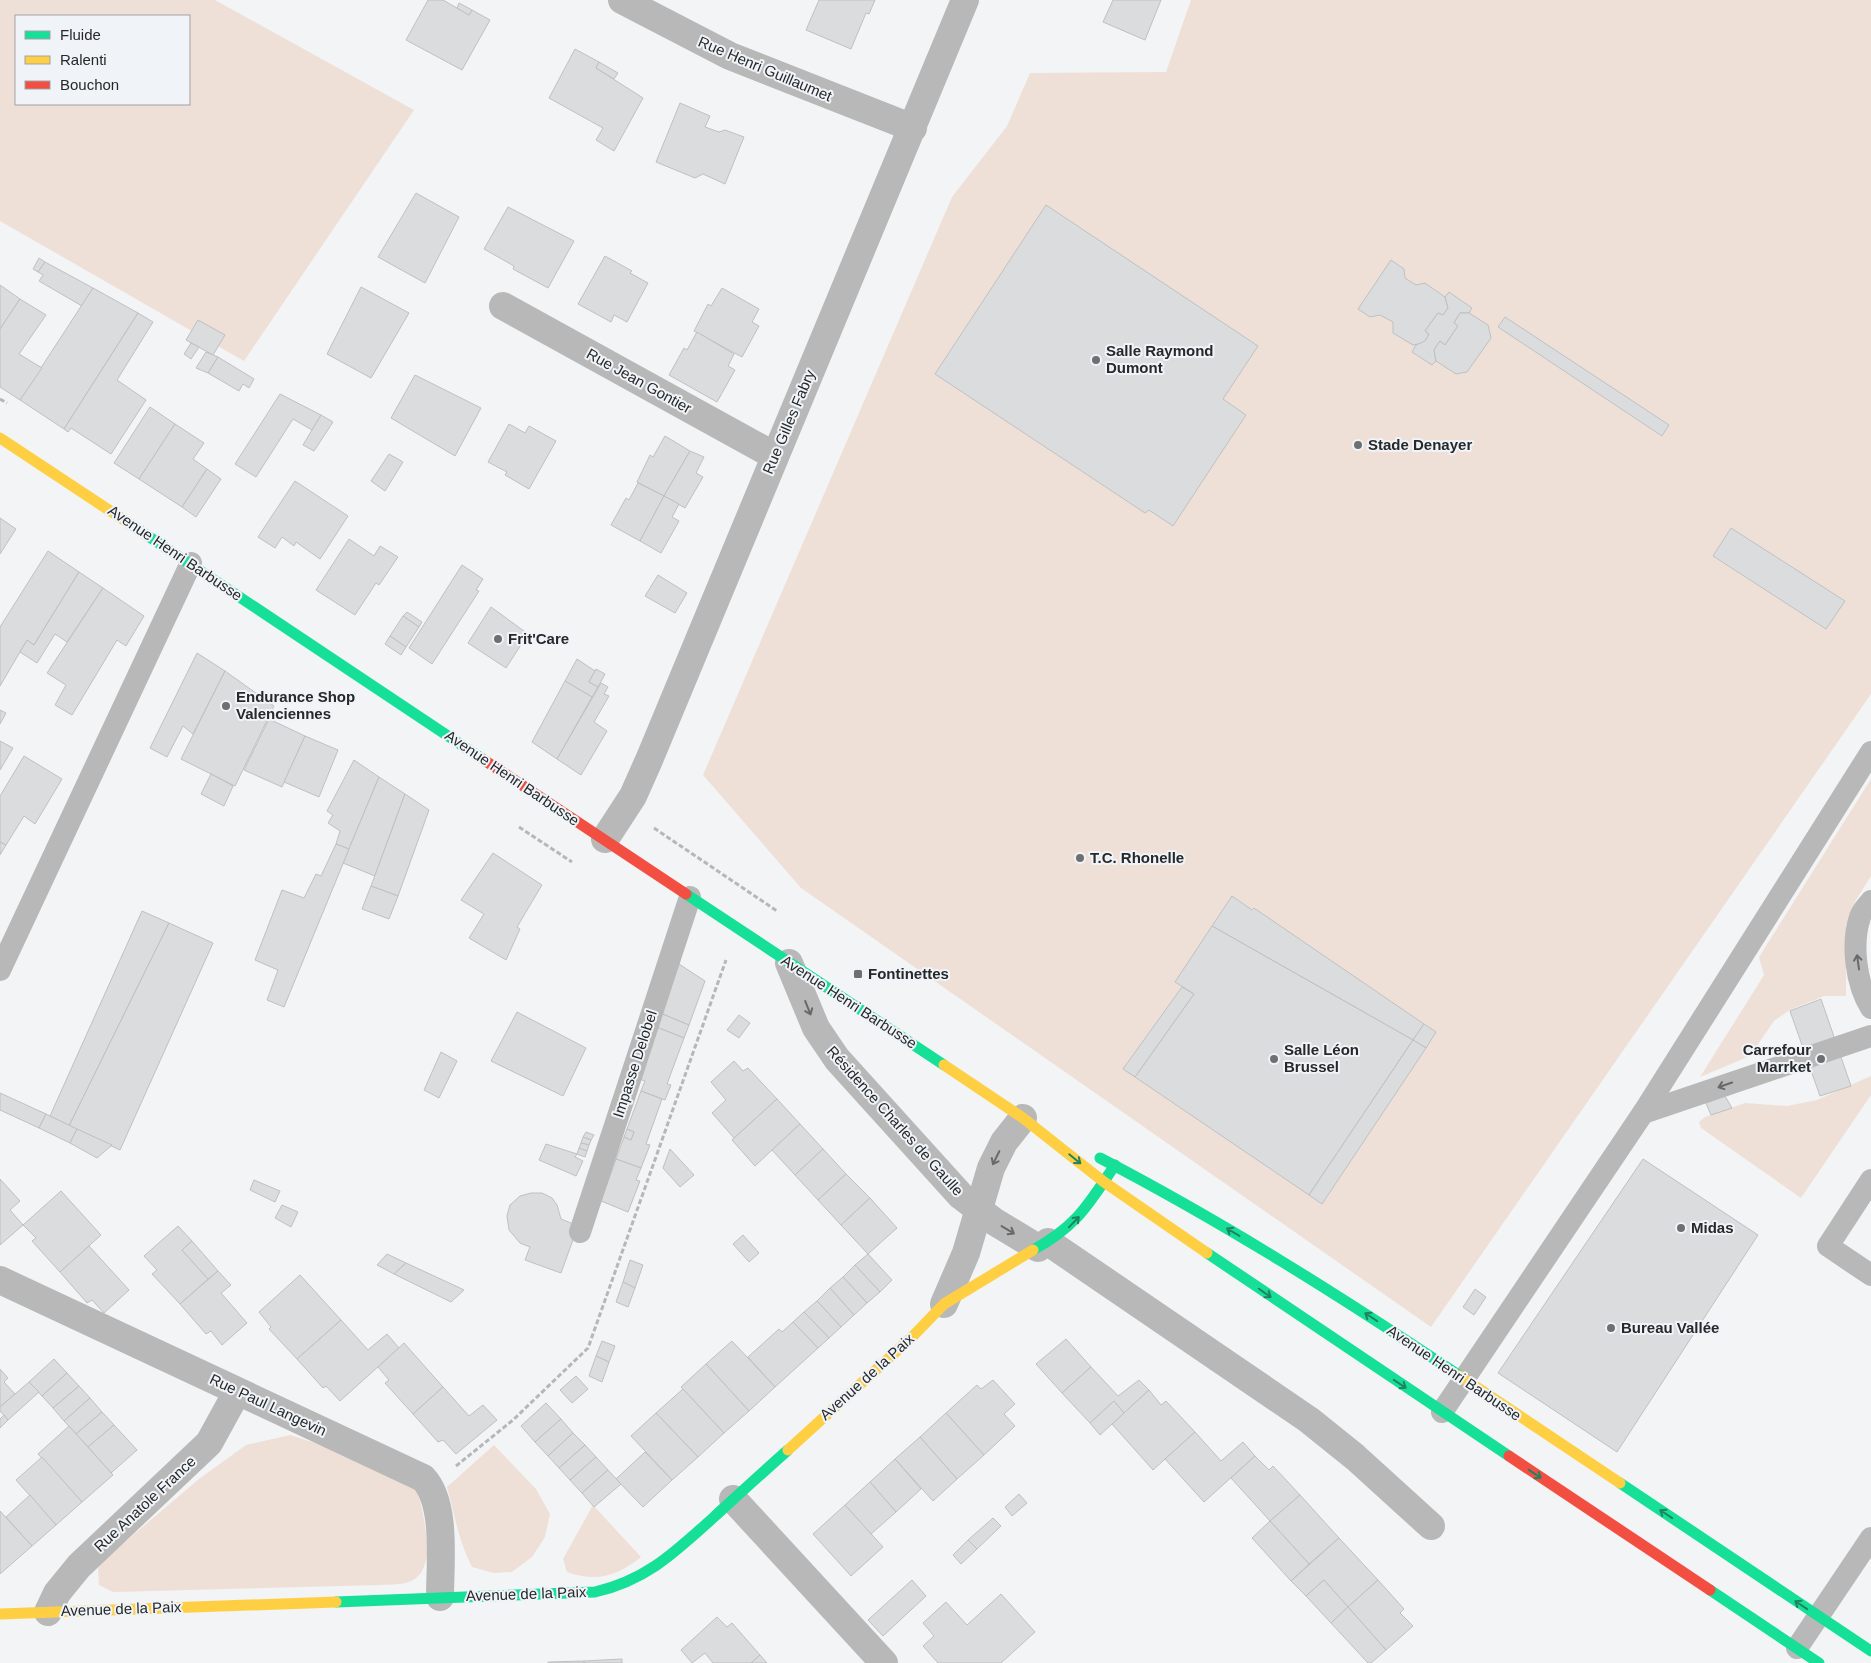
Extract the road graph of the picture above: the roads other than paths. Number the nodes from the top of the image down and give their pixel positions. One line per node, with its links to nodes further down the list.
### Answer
1 (622, 0): 3 (street, Rue Henri Guillaumet)
2 (965, 0): 3 (street, Rue Gilles Fabry)
3 (913, 128): 6 (street, Rue Gilles Fabry)
4 (503, 306): 6 (street, Rue Jean Gontier)
5 (0, 438): 7 (street, Avenue Henri Barbusse)
6 (775, 456): 9 (street, Rue Gilles Fabry)
7 (190, 564): 9 (street, Avenue Henri Barbusse); 13 (lane)
8 (1871, 752): 16 (lane)
9 (605, 839): 10 (street, Avenue Henri Barbusse)
10 (690, 897): 12 (street, Avenue Henri Barbusse); 22 (lane, Impasse Delobel)
11 (1871, 901): 14 (lane, one-way to 11)
12 (789, 963): 17 (street, Avenue Henri Barbusse); 21 (street, Résidence Charles de Gaulle, one-way to 21)
13 (0, 970)
14 (1871, 1008)
15 (1871, 1036): 16 (lane, one-way to 16)
16 (1643, 1113): 27 (lane)
17 (1023, 1118): 18 (street, Avenue Henri Barbusse); 20 (street, Avenue Henri Barbusse, one-way to 20); 21 (street, Avenue de la Paix, one-way to 21)
18 (1115, 1165): 20 (street, Avenue de la Paix); 27 (street, Avenue Henri Barbusse, one-way to 18)
19 (1871, 1180): 24 (lane)
20 (1104, 1182): 23 (street, Avenue de la Paix, one-way to 20); 29 (street, Avenue Henri Barbusse, one-way to 29)
21 (979, 1210): 23 (street, Résidence Charles de Gaulle, one-way to 23); 26 (street, Avenue de la Paix)
22 (580, 1232)
23 (1043, 1245): 26 (street, Avenue de la Paix); 31 (street, Résidence Charles de Gaulle)
24 (1871, 1275)
25 (0, 1280): 28 (street, Rue Paul Langevin)
26 (944, 1304): 30 (street, Avenue de la Paix)
27 (1464, 1380): 29 (lane); 36 (street, Avenue Henri Barbusse, one-way to 27)
28 (237, 1392): 33 (street, Rue Paul Langevin); 34 (street, Rue Anatole France)
29 (1442, 1412): 37 (street, Avenue Henri Barbusse, one-way to 37)
30 (733, 1499): 33 (street, Avenue de la Paix); 39 (street)
31 (1431, 1526)
32 (1871, 1538): 36 (lane)
33 (440, 1597): 34 (street, Avenue de la Paix)
34 (48, 1612): 35 (street, Avenue de la Paix)
35 (0, 1614)
36 (1818, 1616): 37 (lane); 38 (street, Avenue Henri Barbusse)
37 (1797, 1648): 40 (street, Avenue Henri Barbusse)
38 (1871, 1651)
39 (884, 1663)
40 (1819, 1663)

